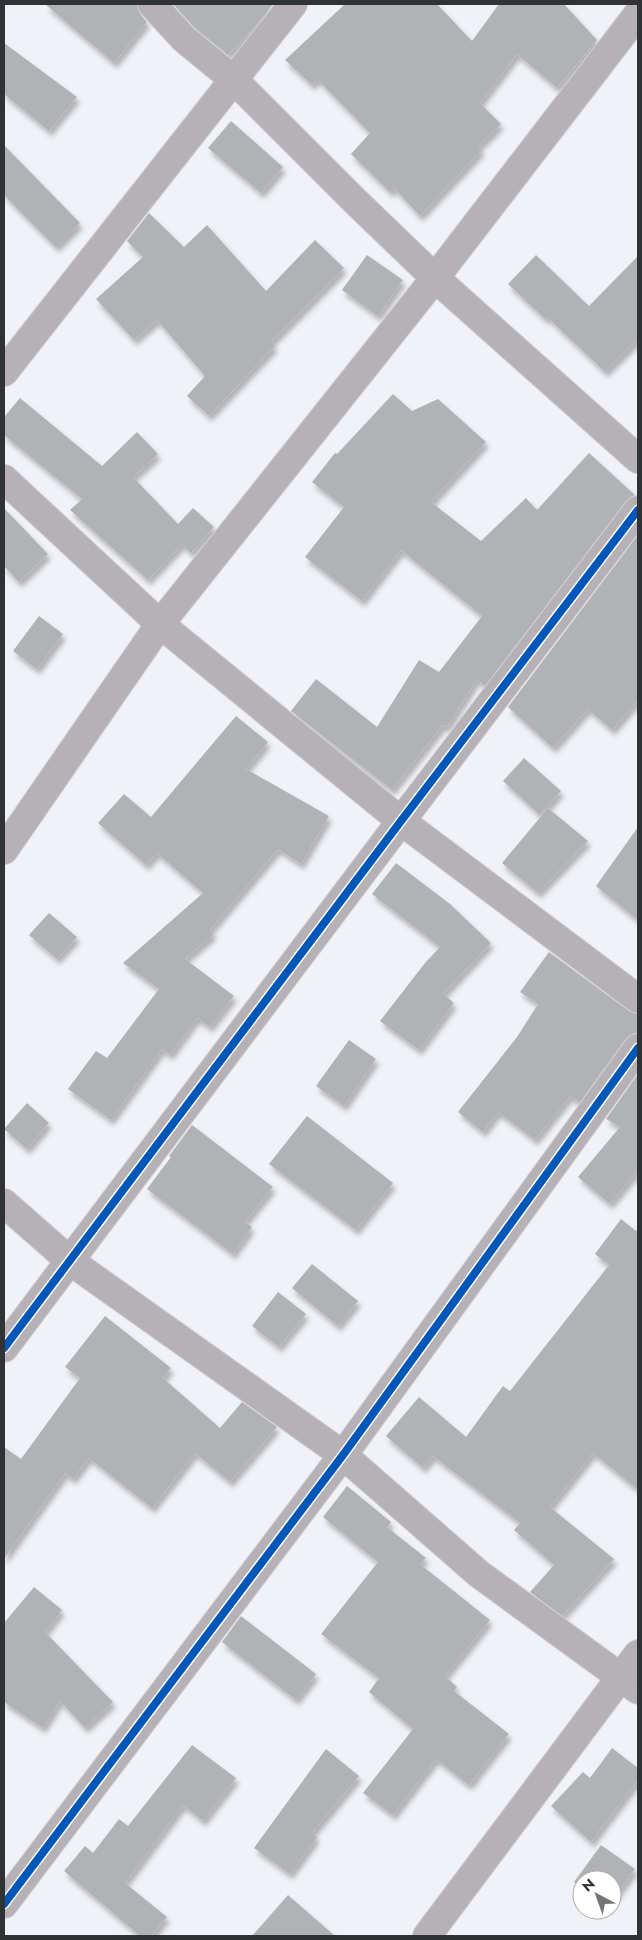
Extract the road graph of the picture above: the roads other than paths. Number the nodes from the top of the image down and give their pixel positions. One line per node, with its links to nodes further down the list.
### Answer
1 (152, 4): 4 (street)
2 (293, 4): 4 (street)
3 (638, 14): 5 (street)
4 (234, 80): 5 (street); 6 (street)
5 (435, 278): 7 (street); 10 (street)
6 (4, 372)
7 (638, 459)
8 (4, 479): 10 (street)
9 (638, 510): 11 (street)
10 (160, 624): 11 (street); 12 (street)
11 (400, 821): 13 (street); 16 (street)
12 (4, 850)
13 (638, 998)
14 (638, 1048): 18 (street)
15 (4, 1203): 16 (street)
16 (70, 1261): 17 (street); 18 (street)
17 (4, 1348)
18 (343, 1455): 20 (street); 21 (street)
19 (638, 1654): 20 (street)
20 (630, 1683): 22 (street)
21 (4, 1904)
22 (427, 1936)

